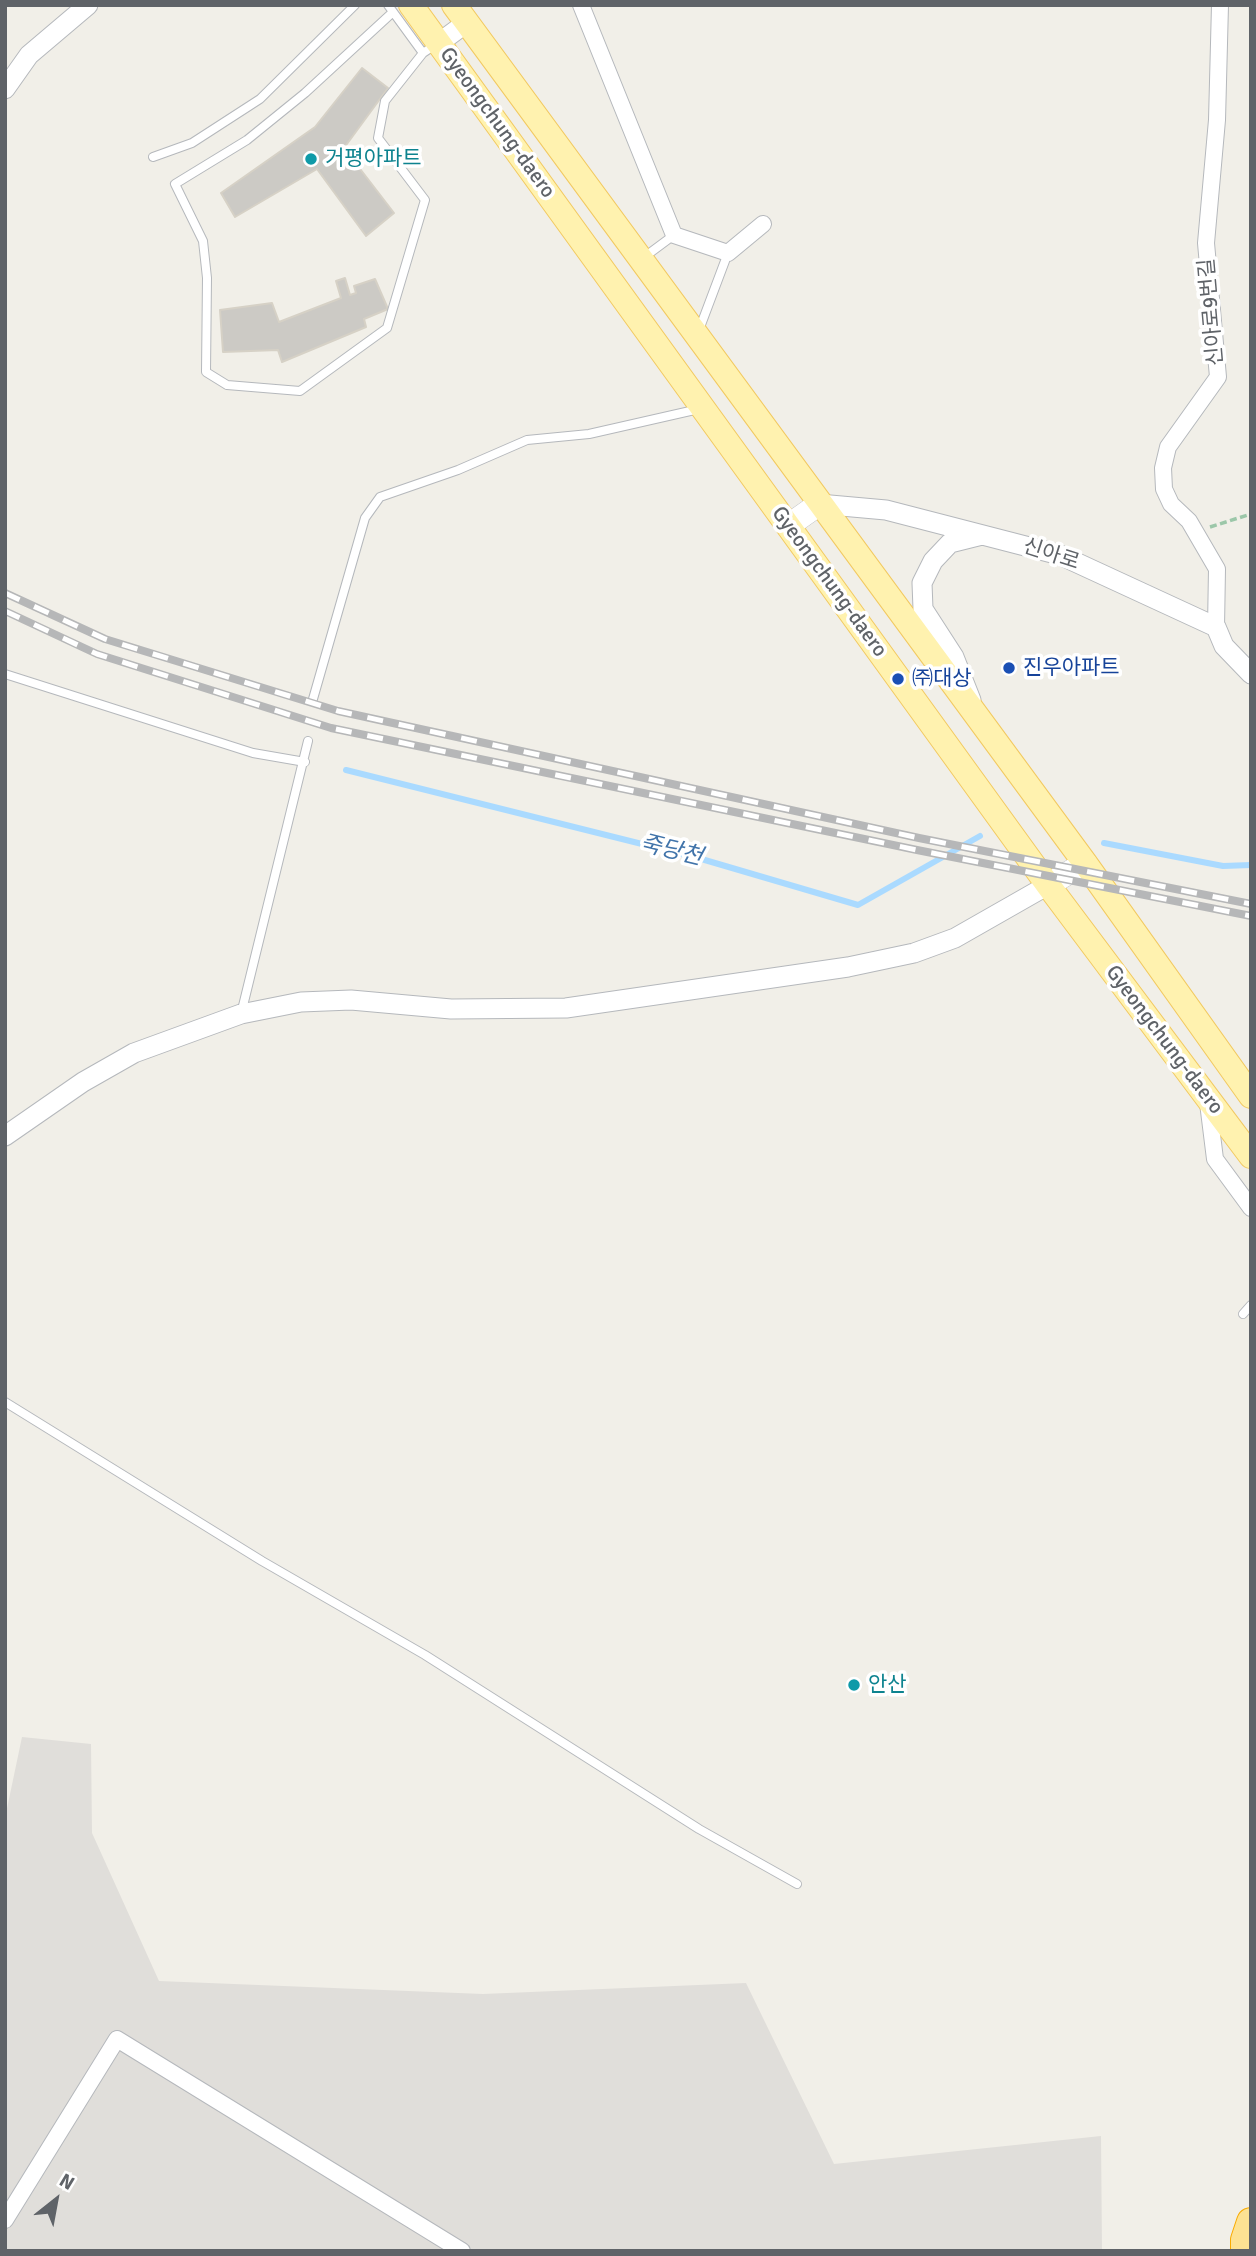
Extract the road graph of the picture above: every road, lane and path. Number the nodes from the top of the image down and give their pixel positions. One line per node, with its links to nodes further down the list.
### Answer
1 (88, 5): 8 (street)
2 (355, 5): 9 (lane)
3 (1220, 5): 19 (street, 신아로9번길)
4 (586, 6): 11 (street)
5 (397, 7): 7 (main road, Gyeongchung-daero); 7 (lane)
6 (460, 14): 7 (street); 13 (main road, Gyeongchung-daero)
7 (431, 48): 15 (main road, Gyeongchung-daero)
8 (5, 89)
9 (153, 157)
10 (763, 224): 12 (street)
11 (674, 235): 12 (street); 13 (lane)
12 (728, 253): 14 (lane)
13 (642, 258): 14 (main road, Gyeongchung-daero)
14 (696, 336): 16 (main road, Gyeongchung-daero)
15 (703, 408): 18 (main road, Gyeongchung-daero); 24 (lane)
16 (819, 504): 18 (main road); 20 (street, 신아로); 25 (main road, Gyeongchung-daero)
17 (1251, 514): 19 (path)
18 (788, 526): 29 (main road, Gyeongchung-daero)
19 (1195, 532): 21 (street, 신아로9번길)
20 (983, 534): 21 (street, 신아로); 25 (street)
21 (1216, 627): 23 (street)
22 (5, 674): 27 (lane)
23 (1251, 674)
24 (313, 699)
25 (974, 711): 28 (main road, Gyeongchung-daero)
26 (308, 741): 27 (lane)
27 (305, 762): 30 (lane)
28 (1086, 863): 29 (main road); 31 (main road, Gyeongchung-daero)
29 (1048, 885): 30 (street); 32 (main road, Gyeongchung-daero)
30 (241, 1013): 33 (street)
31 (1251, 1096)
32 (1207, 1097): 34 (main road, Gyeongchung-daero); 35 (street)
33 (5, 1136)
34 (1251, 1156)
35 (1251, 1208)
36 (1251, 1305): 37 (lane)
37 (1244, 1314)
38 (5, 1402): 39 (lane)
39 (797, 1884)
40 (5, 2220): 42 (street)
41 (1251, 2222): 43 (highway)
42 (462, 2251)
43 (1245, 2251)

